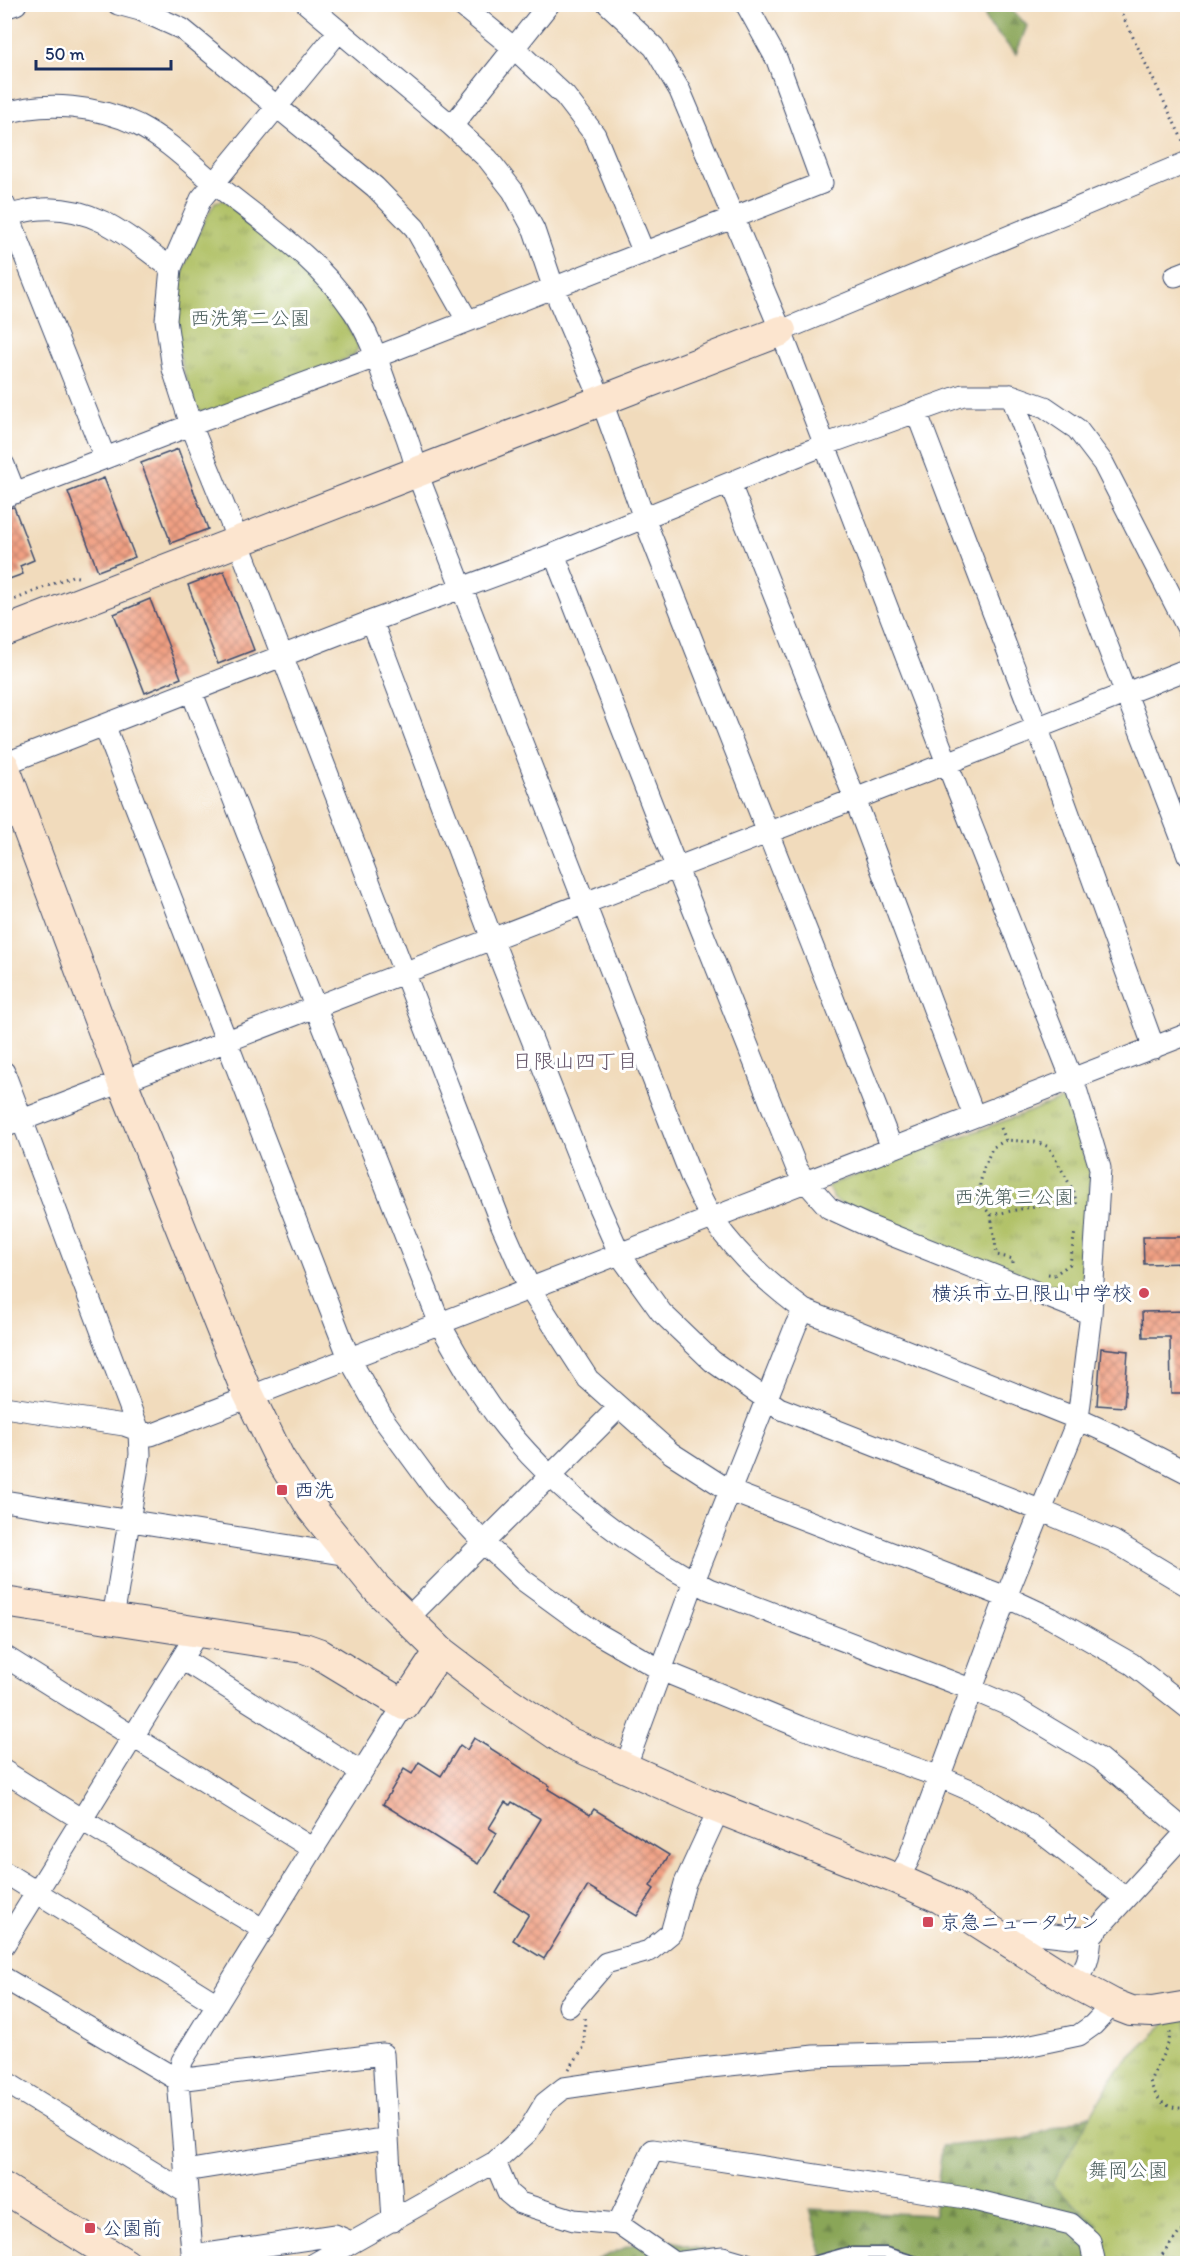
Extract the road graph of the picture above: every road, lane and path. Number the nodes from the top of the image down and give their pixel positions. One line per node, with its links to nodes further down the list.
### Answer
1 (16, 4): 9 (street)
2 (118, 4): 12 (street)
3 (307, 4): 10 (street)
4 (460, 4): 11 (street)
5 (549, 4): 11 (street)
6 (608, 4): 19 (street)
7 (746, 4): 19 (street)
8 (1118, 4): 15 (path)
9 (4, 8)
10 (339, 31): 12 (street); 14 (street)
11 (515, 49): 14 (street); 20 (street)
12 (277, 105): 17 (street); 23 (street)
13 (4, 114): 17 (street)
14 (452, 126): 22 (street)
15 (1188, 150)
16 (1188, 162): 24 (street)
17 (213, 182): 21 (street); 25 (street)
18 (7, 209): 21 (street); 31 (street)
19 (734, 218): 20 (street); 24 (street)
20 (644, 253): 22 (street)
21 (171, 268): 29 (street)
22 (554, 289): 23 (street); 27 (street)
23 (467, 320): 25 (street)
24 (781, 332): 27 (street); 30 (street)
25 (376, 357): 29 (street); 33 (street)
26 (1011, 396): 28 (street); 41 (street); 46 (street)
27 (602, 402): 33 (street); 36 (street)
28 (916, 411): 30 (street); 48 (street)
29 (191, 425): 31 (street); 37 (street)
30 (824, 445): 34 (street); 49 (street)
31 (105, 458): 35 (street)
32 (4, 465): 35 (street)
33 (417, 473): 37 (street); 39 (street)
34 (730, 484): 36 (street); 51 (street)
35 (10, 495)
36 (644, 518): 38 (street); 52 (street)
37 (238, 541): 42 (street); 43 (street)
38 (554, 554): 39 (street); 54 (street)
39 (462, 586): 40 (street); 55 (street)
40 (372, 621): 43 (street); 56 (street)
41 (1188, 629)
42 (4, 632)
43 (283, 658): 45 (street); 57 (street)
44 (1188, 669): 46 (street)
45 (192, 693): 47 (street); 58 (street)
46 (1125, 693): 48 (street); 53 (street)
47 (105, 726): 50 (street); 60 (street)
48 (1037, 729): 49 (street); 61 (street)
49 (947, 764): 51 (street); 63 (street)
50 (4, 765): 64 (street)
51 (855, 799): 52 (street); 65 (street)
52 (767, 832): 54 (street); 67 (street)
53 (1188, 855)
54 (676, 867): 55 (street); 68 (street)
55 (585, 903): 56 (street); 72 (street)
56 (492, 939): 57 (street); 74 (street)
57 (405, 971): 58 (street); 77 (street)
58 (315, 1006): 60 (street); 80 (street)
59 (1188, 1034): 61 (street)
60 (226, 1040): 64 (street); 81 (street)
61 (1154, 1048): 63 (street)
62 (4, 1072): 66 (street)
63 (1072, 1080): 65 (street); 79 (street)
64 (122, 1081): 66 (street); 82 (street)
65 (975, 1116): 67 (street)
66 (14, 1123): 87 (street)
67 (892, 1148): 68 (street)
68 (806, 1182): 72 (street); 76 (street)
69 (1076, 1198): 70 (path); 71 (path); 71 (path)
70 (1078, 1213)
71 (991, 1215): 76 (path)
72 (712, 1219): 74 (street); 78 (street)
73 (1076, 1223): 75 (path)
74 (620, 1255): 77 (street); 83 (street)
75 (1044, 1274)
76 (1010, 1282): 79 (street)
77 (530, 1289): 80 (street); 85 (street)
78 (804, 1310): 83 (street); 86 (street)
79 (1090, 1314): 86 (street)
80 (440, 1324): 81 (street); 89 (street)
81 (349, 1358): 82 (street); 94 (street)
82 (250, 1398): 87 (street); 95 (street)
83 (767, 1401): 90 (street); 92 (street)
84 (4, 1407): 87 (street)
85 (618, 1408): 89 (street); 90 (street)
86 (1078, 1419): 88 (street); 92 (street)
87 (139, 1431): 93 (street)
88 (1188, 1473)
89 (549, 1476): 94 (street); 96 (street)
90 (730, 1491): 96 (street); 98 (street)
91 (4, 1501): 93 (street)
92 (1042, 1511): 97 (street); 98 (street)
93 (129, 1521): 95 (street); 100 (street)
94 (484, 1542): 101 (street); 106 (street)
95 (348, 1555): 101 (street)
96 (694, 1581): 106 (street); 107 (street)
97 (1188, 1586)
98 (1006, 1597): 107 (street); 109 (street)
99 (4, 1602): 100 (street)
100 (113, 1618): 102 (street)
101 (408, 1619): 103 (street)
102 (198, 1632): 105 (street); 108 (street)
103 (440, 1651): 108 (street); 111 (street)
104 (4, 1656): 110 (street)
105 (182, 1659): 110 (street); 113 (street)
106 (661, 1670): 111 (street); 114 (street)
107 (973, 1690): 114 (street); 117 (street)
108 (404, 1705): 113 (street)
109 (1188, 1708)
110 (135, 1736): 116 (street); 118 (street)
111 (625, 1768): 115 (street)
112 (4, 1771): 116 (street)
113 (361, 1772): 118 (street)
114 (940, 1777): 120 (street); 122 (street)
115 (719, 1809): 120 (street); 131 (street)
116 (82, 1821): 121 (street); 123 (street)
117 (1187, 1830): 122 (street)
118 (313, 1849): 123 (street)
119 (4, 1872): 121 (street)
120 (897, 1879): 125 (street)
121 (38, 1892): 126 (street); 129 (street)
122 (1125, 1898): 124 (street)
123 (264, 1930): 129 (street)
124 (1091, 1936): 125 (street); 128 (street)
125 (1005, 1938): 128 (street)
126 (4, 1945)
127 (4, 1978): 133 (street)
128 (1072, 1982): 130 (street)
129 (217, 2004): 133 (street)
130 (1113, 2004): 132 (street); 135 (street)
131 (569, 2006): 135 (path)
132 (1179, 2008): 136 (path)
133 (178, 2080): 137 (street); 139 (street)
134 (4, 2081): 141 (street)
135 (564, 2088): 138 (street)
136 (1188, 2108)
137 (387, 2138): 139 (street); 142 (street)
138 (495, 2162): 142 (street); 143 (street)
139 (185, 2171): 141 (street)
140 (4, 2188): 147 (street)
141 (187, 2193): 146 (street)
142 (393, 2221): 145 (street)
143 (618, 2224): 149 (street); 152 (street)
144 (1188, 2230): 153 (path)
145 (351, 2242): 146 (street); 148 (street)
146 (193, 2260)
147 (126, 2264)
148 (314, 2264)
149 (747, 2264)
150 (806, 2264): 151 (lane)
151 (923, 2264)
152 (1095, 2264)
153 (1155, 2264)

